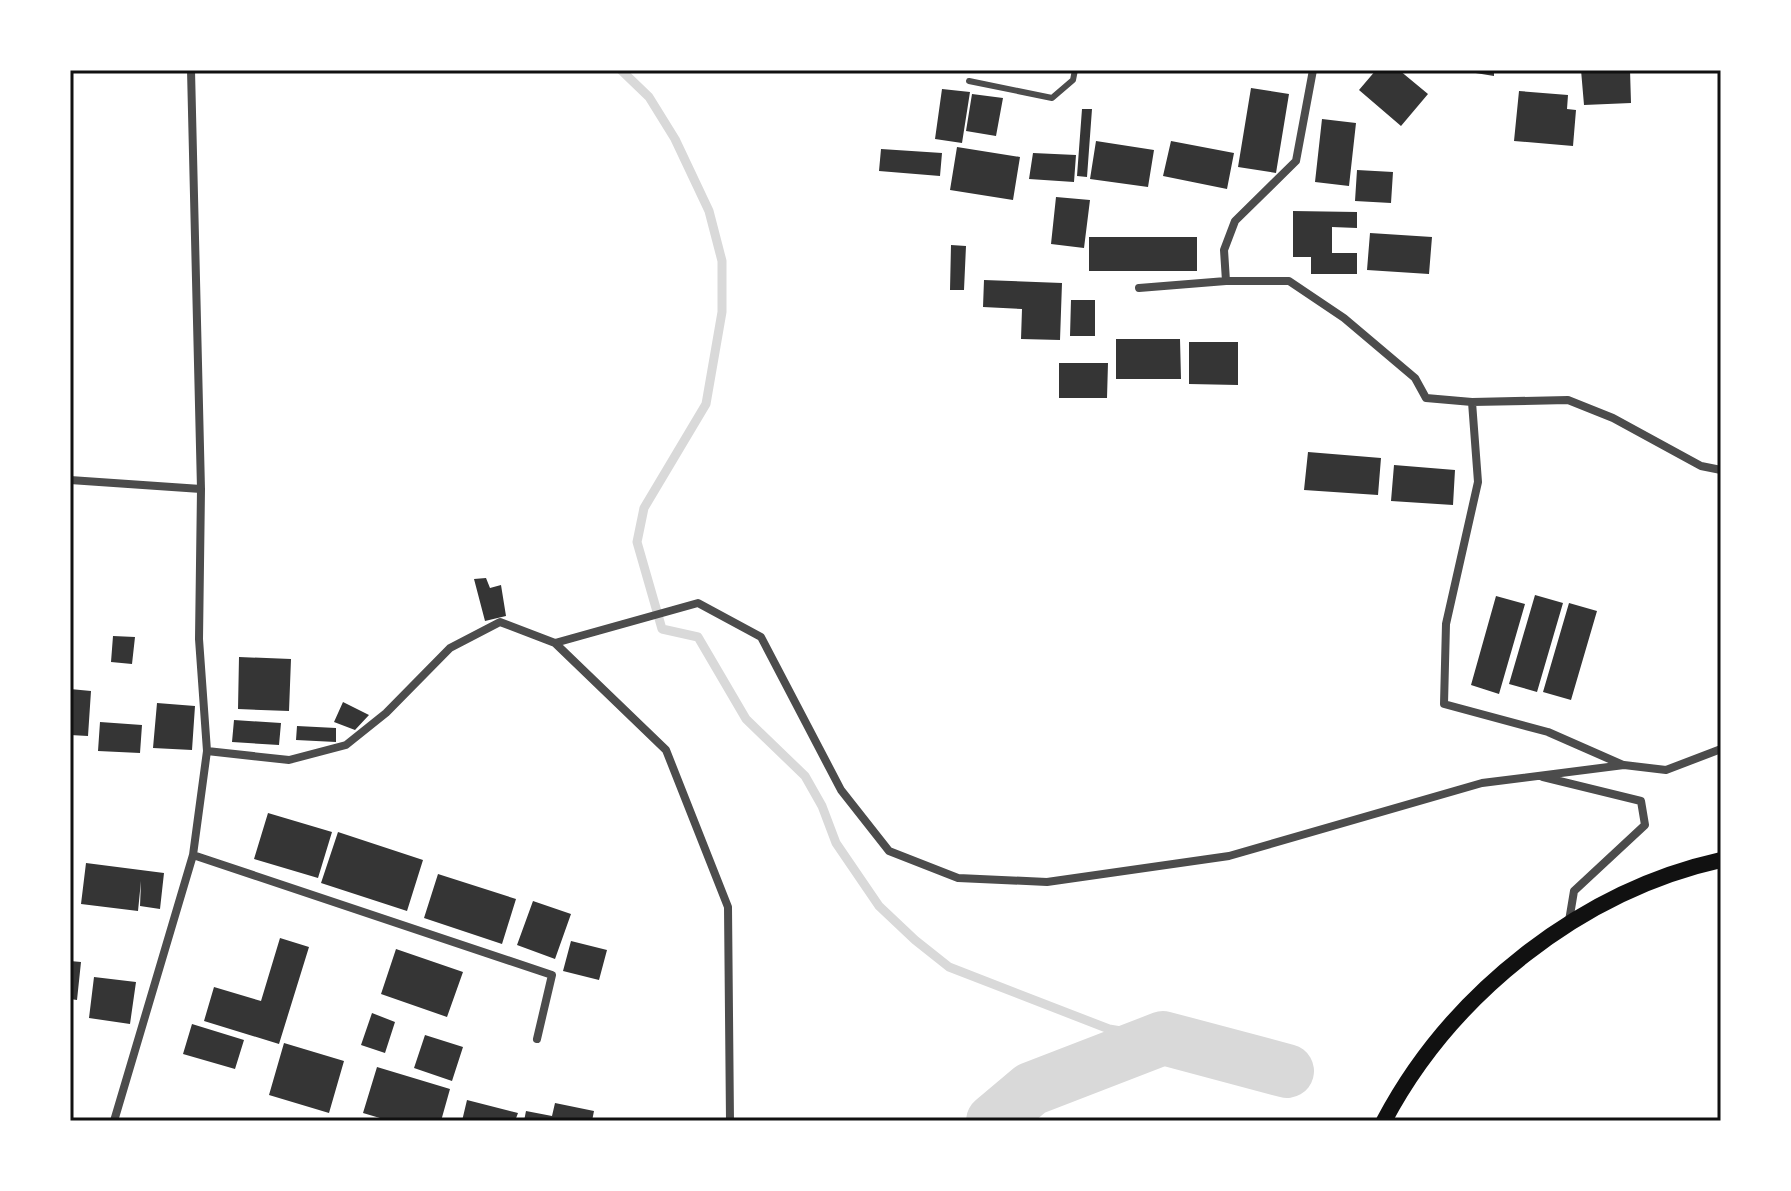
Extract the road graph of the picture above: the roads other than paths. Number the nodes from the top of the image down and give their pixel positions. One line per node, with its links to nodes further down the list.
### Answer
1 (191, 70): 10 (street)
2 (1075, 70): 4 (lane)
3 (1313, 70): 5 (street)
4 (969, 81)
5 (1226, 281): 6 (street); 7 (street)
6 (1139, 288)
7 (1472, 402): 8 (street); 14 (street)
8 (1721, 470)
9 (70, 480): 10 (street)
10 (201, 489): 13 (street)
11 (555, 643): 13 (street); 15 (street); 21 (street)
12 (1721, 749): 14 (street)
13 (207, 751): 16 (street)
14 (1624, 765): 15 (street)
15 (1534, 775): 18 (street)
16 (193, 855): 19 (street); 20 (street)
17 (1721, 860): 18 (main road)
18 (1569, 921): 22 (main road)
19 (537, 1039)
20 (114, 1121)
21 (730, 1121)
22 (1384, 1121)

